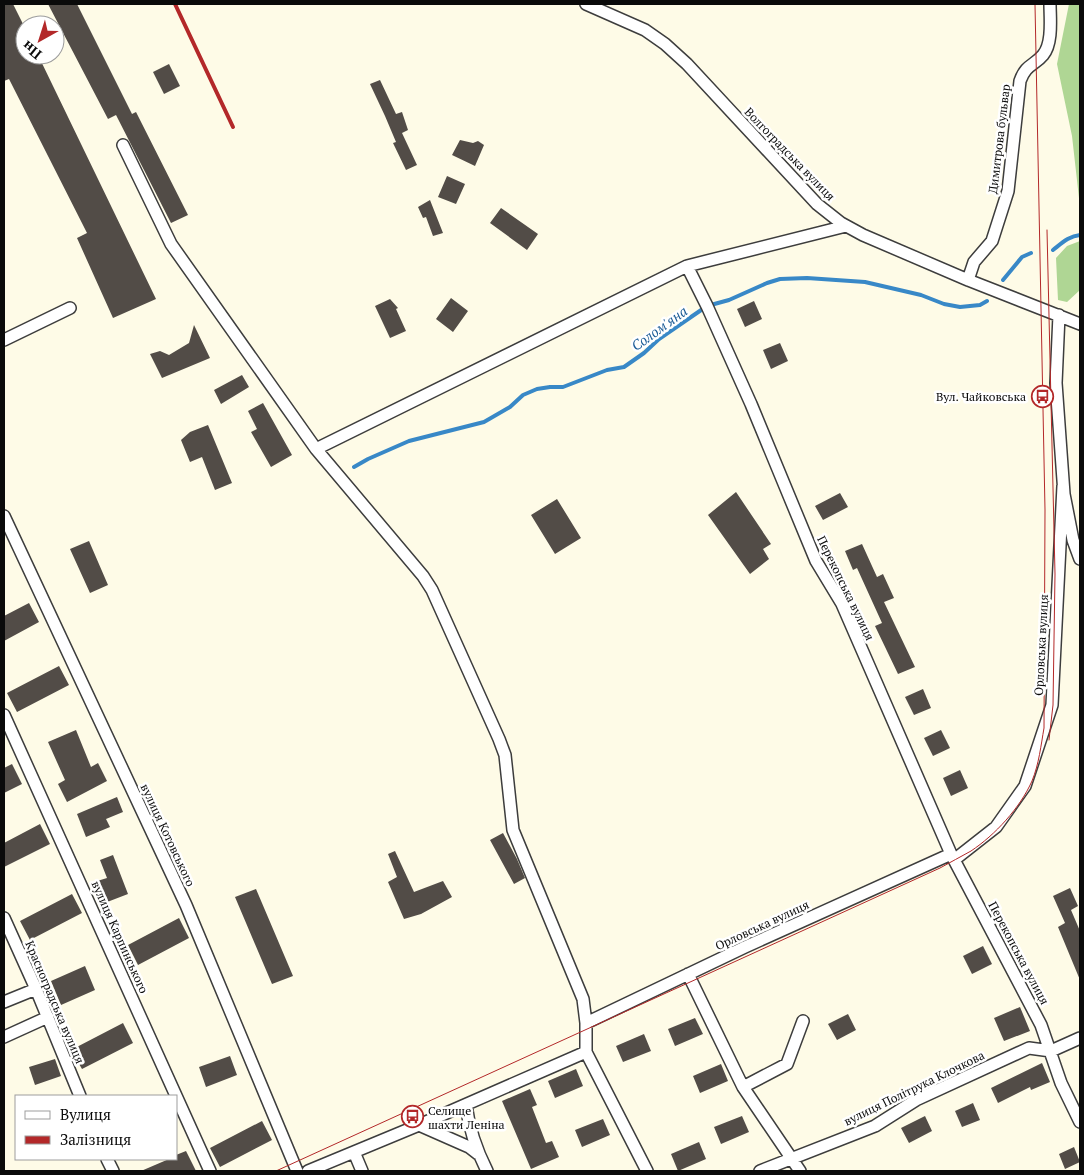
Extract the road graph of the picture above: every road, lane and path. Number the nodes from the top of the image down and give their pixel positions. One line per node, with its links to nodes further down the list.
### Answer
1 (586, 4): 4 (street, Волгоградська вулиця)
2 (1050, 4): 6 (street, Димитрова бульвар)
3 (123, 145): 11 (street)
4 (846, 226): 5 (street); 6 (street, Волгоградська вулиця)
5 (687, 266): 11 (street); 16 (street, Перекопська вулиця)
6 (968, 280): 8 (street, Волгоградська вулиця)
7 (70, 308): 10 (street)
8 (1059, 315): 9 (street, Волгоградська вулиця); 12 (street)
9 (1080, 324)
10 (4, 340)
11 (316, 449): 23 (street)
12 (1063, 486): 14 (street); 16 (street, Орловська вулиця)
13 (4, 516): 39 (street, вулиця Котовського)
14 (1080, 559)
15 (4, 715): 30 (street, вулиця Карпинського)
16 (952, 857): 18 (street, Орловська вулиця); 27 (street, Перекопська вулиця)
17 (4, 918): 19 (street, Красноградська вулиця)
18 (688, 974): 23 (street, Орловська вулиця); 28 (street)
19 (36, 988): 20 (street); 21 (street, Красноградська вулиця)
20 (4, 1002)
21 (48, 1017): 24 (street); 29 (street, Красноградська вулиця)
22 (803, 1021): 28 (street)
23 (586, 1023): 26 (street)
24 (4, 1037)
25 (1080, 1038): 27 (street)
26 (586, 1052): 32 (street); 43 (street)
27 (1051, 1052): 33 (street, Перекопська вулиця); 37 (street, вулиця Політрука Клочкова)
28 (743, 1087): 37 (street)
29 (80, 1095)
30 (176, 1095)
31 (178, 1100): 38 (street, вулиця Карпинського)
32 (466, 1105): 34 (street); 36 (street)
33 (1080, 1122)
34 (419, 1125): 35 (street); 36 (street)
35 (354, 1152): 40 (street); 41 (street)
36 (478, 1154): 42 (street)
37 (793, 1159): 44 (street, вулиця Політрука Клочкова); 45 (street)
38 (210, 1171)
39 (297, 1171)
40 (308, 1171)
41 (362, 1171)
42 (487, 1171)
43 (647, 1171)
44 (760, 1171)
45 (800, 1171)

